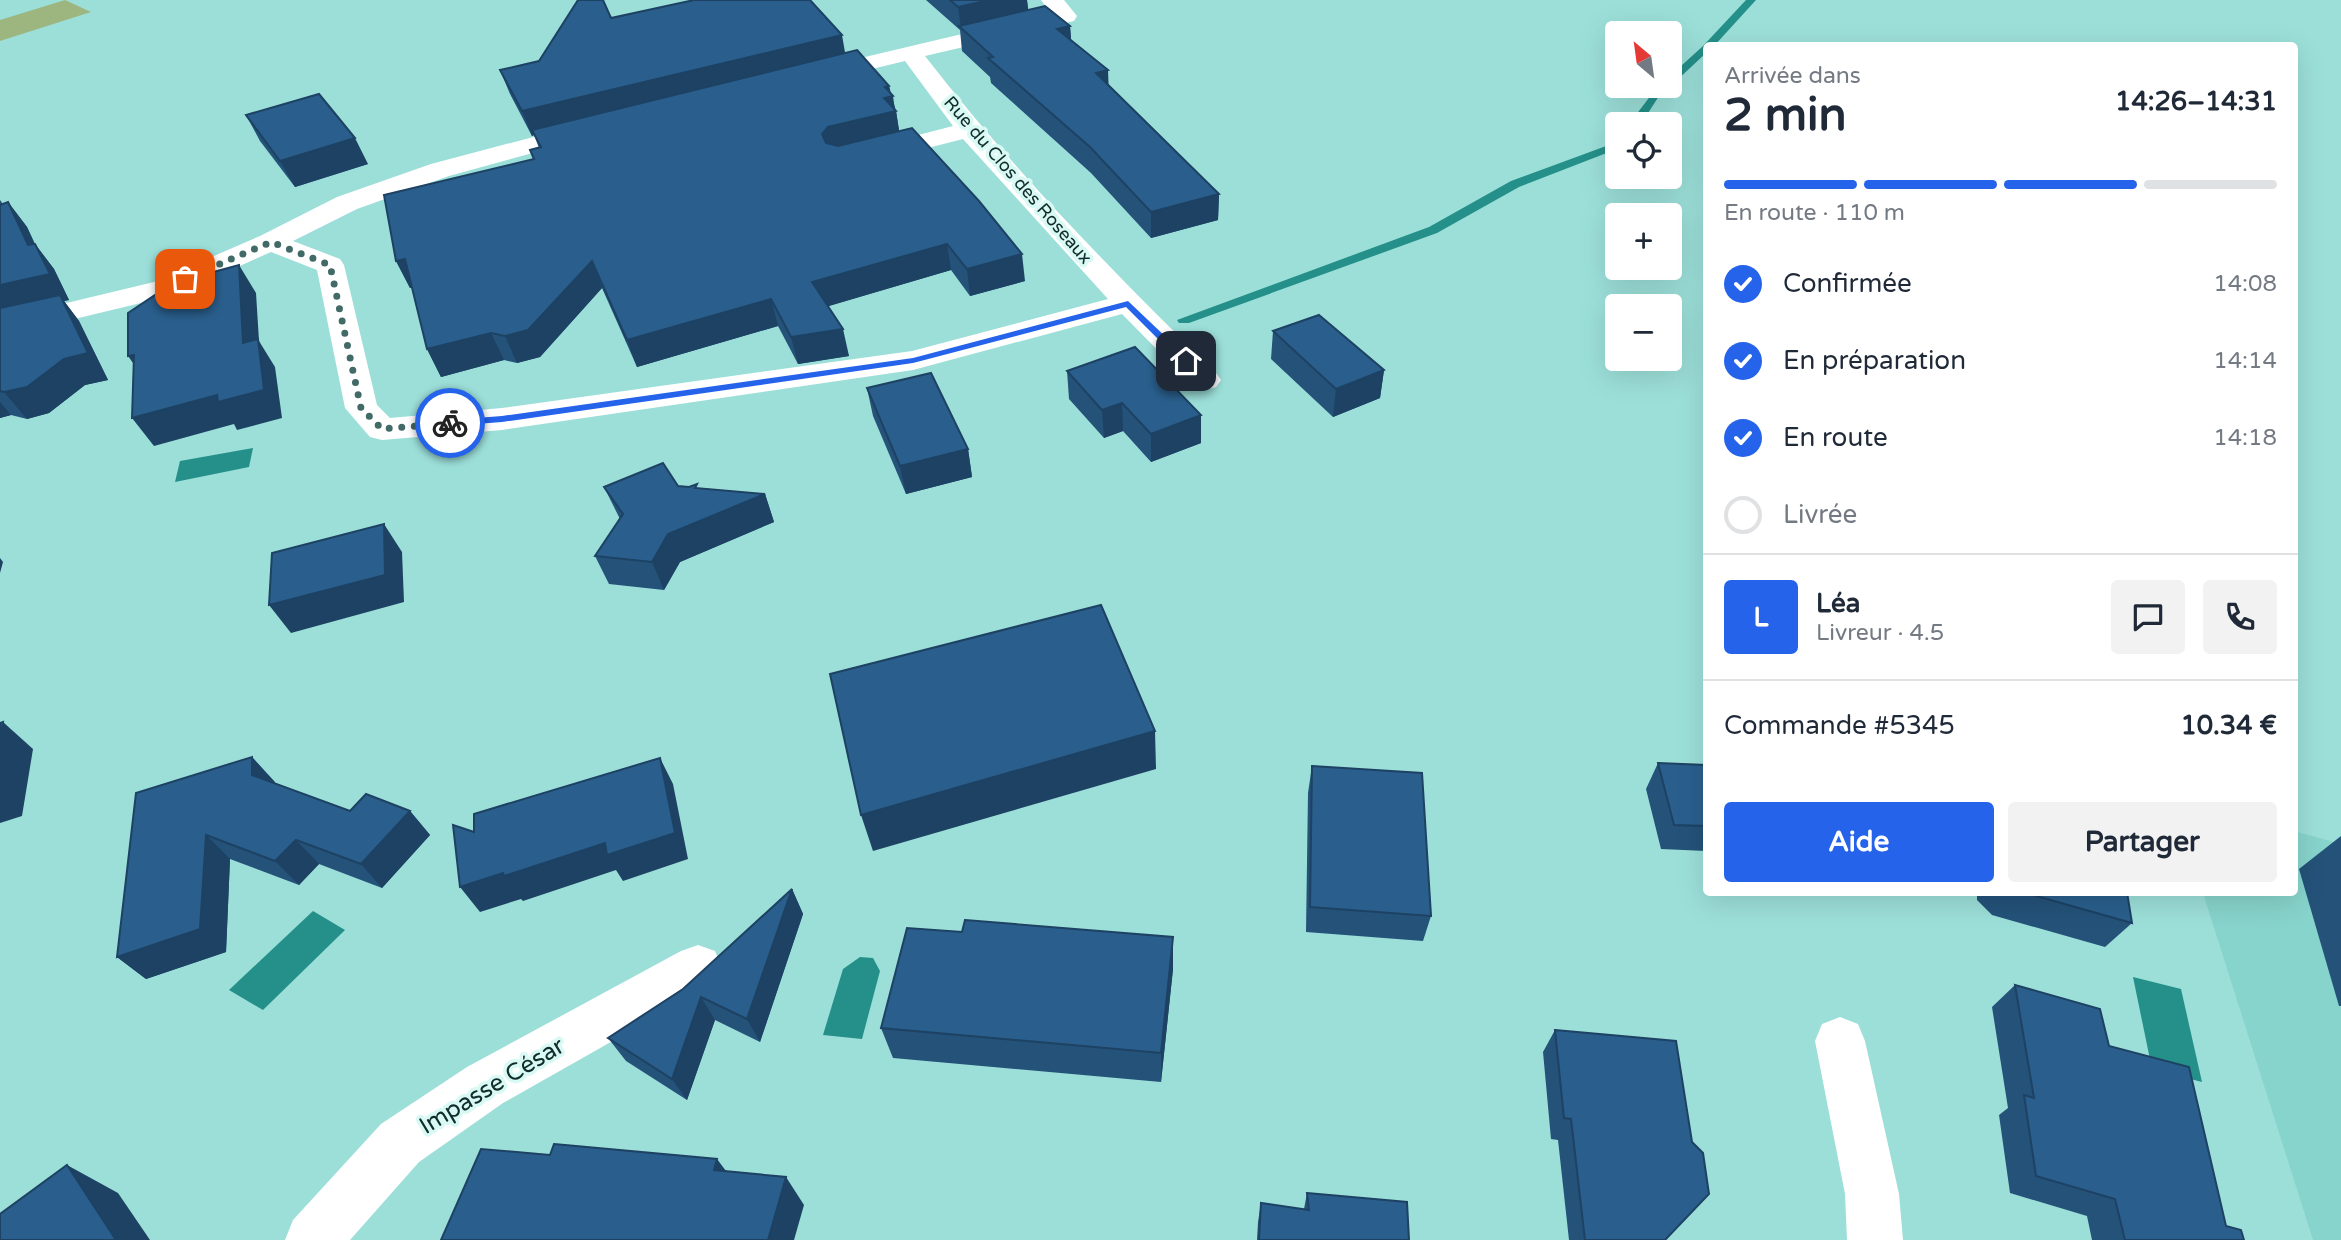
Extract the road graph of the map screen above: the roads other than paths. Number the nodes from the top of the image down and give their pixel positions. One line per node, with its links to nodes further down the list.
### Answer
1 (1059, 8): 2 (street)
2 (911, 53): 3 (street); 5 (street, Rue du Clos des Roseaux)
3 (796, 80)
4 (611, 125): 7 (street)
5 (969, 130): 6 (street); 8 (street, Rue du Clos des Roseaux)
6 (843, 162)
7 (271, 242): 8 (street); 9 (street)
8 (1128, 303): 10 (street, Rue du Clos des Roseaux)
9 (0, 328)
10 (1205, 380)
11 (698, 967): 13 (street, Impasse César)
12 (1840, 1041): 14 (street)
13 (313, 1240)
14 (1875, 1240)

